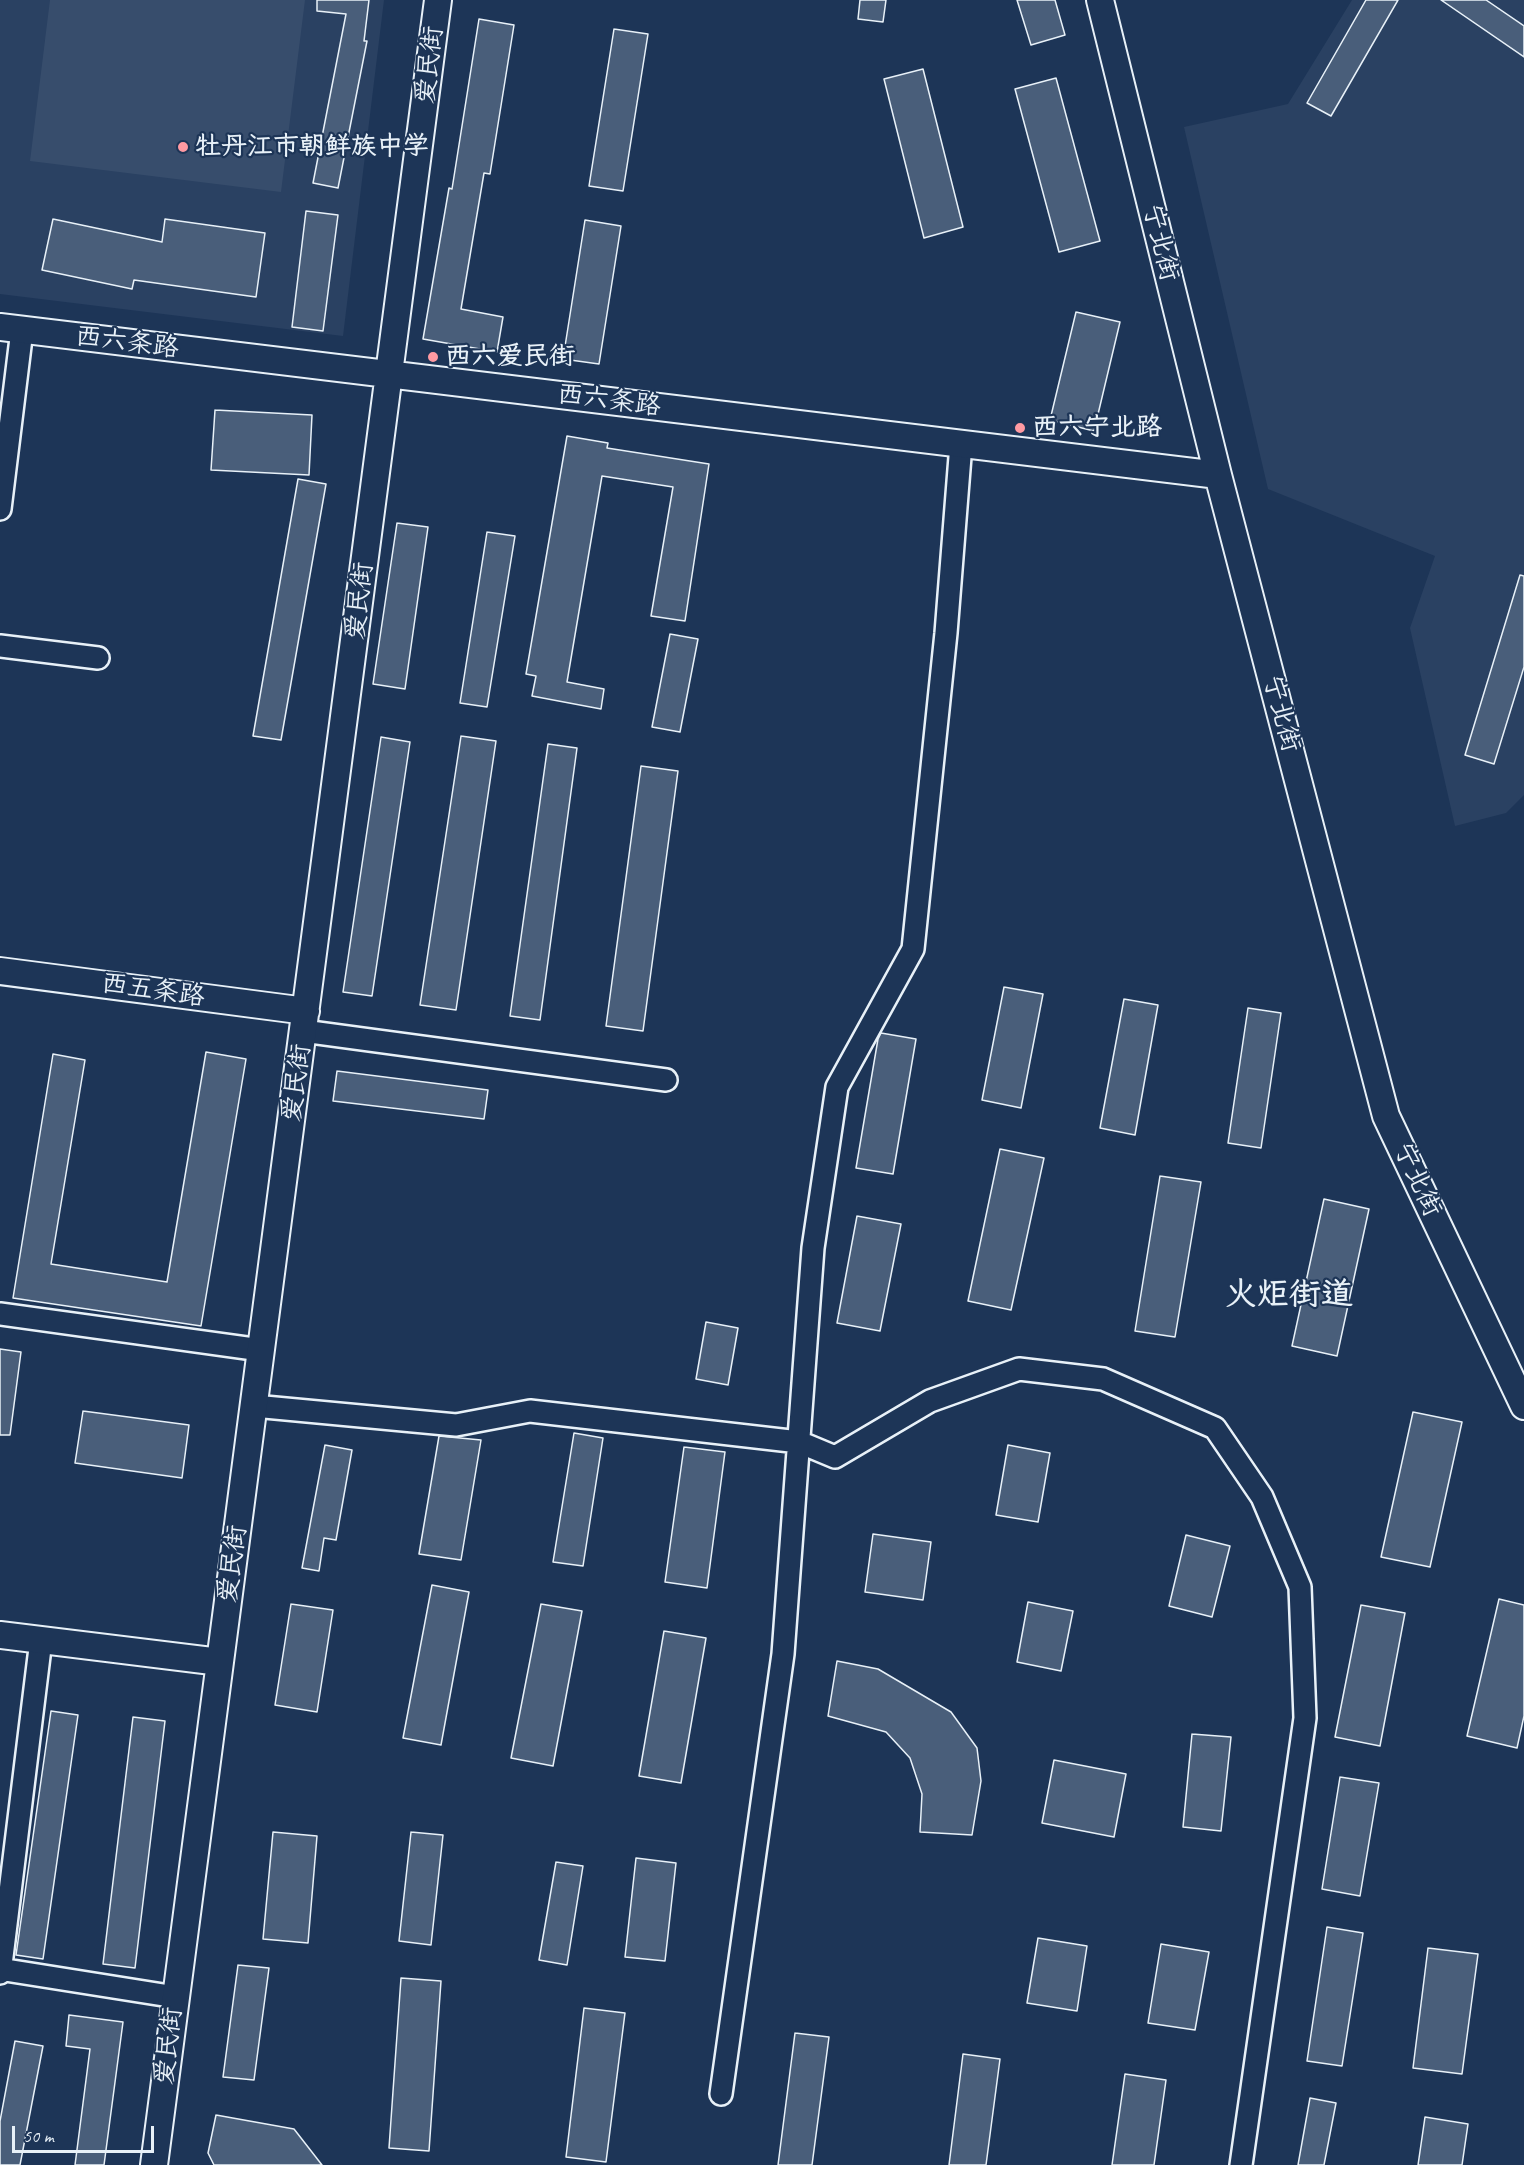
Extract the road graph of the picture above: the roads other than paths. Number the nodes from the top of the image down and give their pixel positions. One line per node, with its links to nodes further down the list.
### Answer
1 (438, 0): 4 (street, 爱民街)
2 (1100, 0): 6 (street, 宁北街)
3 (11, 328): 4 (street, 西六条路); 7 (street)
4 (390, 375): 5 (street, 西六条路); 11 (street, 爱民街)
5 (961, 444): 6 (street, 西六条路); 17 (street)
6 (1218, 475): 16 (street, 宁北街)
7 (0, 509)
8 (0, 646): 9 (street)
9 (98, 658)
10 (0, 970): 11 (street, 西五条路)
11 (305, 1021): 12 (street); 14 (street, 爱民街)
12 (666, 1080)
13 (0, 1314): 14 (street)
14 (261, 1350): 15 (street, 爱民街)
15 (254, 1406): 17 (street); 20 (street, 爱民街)
16 (1524, 1406)
17 (799, 1442): 23 (street); 25 (street)
18 (0, 1635): 19 (street)
19 (41, 1640): 20 (street); 21 (street)
20 (220, 1662): 22 (street, 爱民街)
21 (0, 1970): 22 (street)
22 (176, 1997): 24 (street, 爱民街)
23 (721, 2094)
24 (154, 2165)
25 (1241, 2165)

